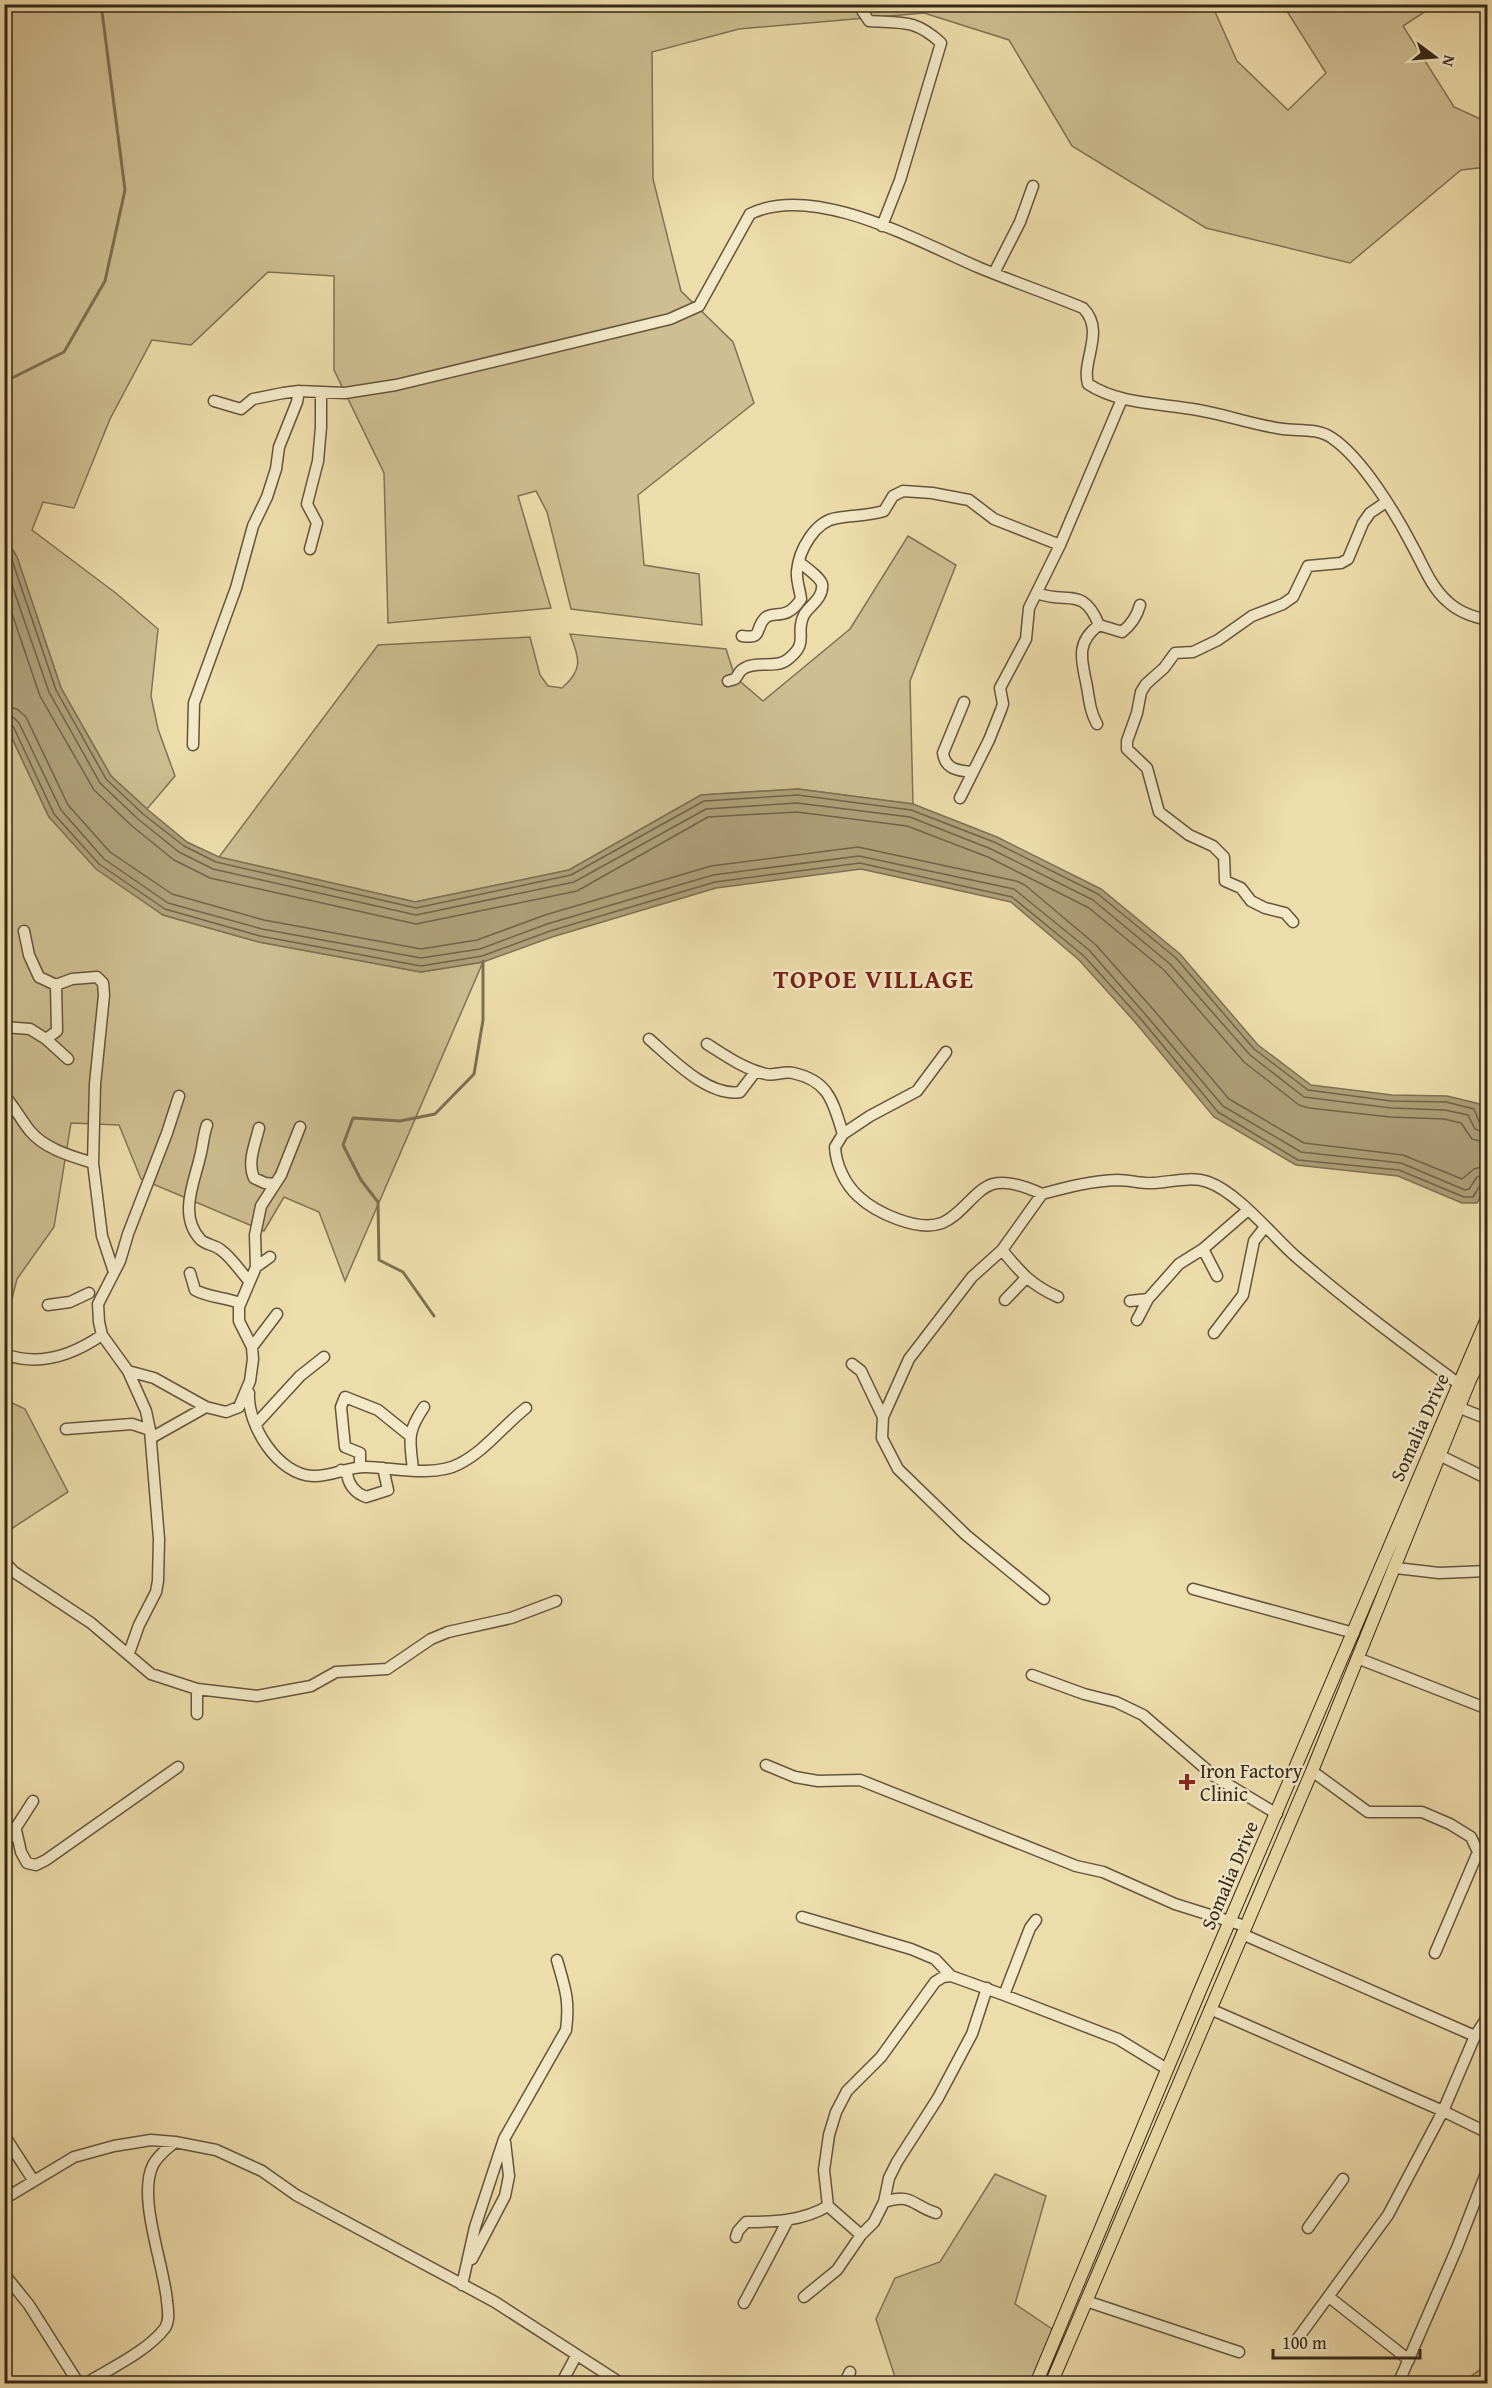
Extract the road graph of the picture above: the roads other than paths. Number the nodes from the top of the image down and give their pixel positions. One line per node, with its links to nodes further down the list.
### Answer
1 (860, 4): 3 (street)
2 (1033, 186): 4 (street)
3 (882, 226): 4 (street); 6 (street)
4 (994, 273): 7 (street)
5 (299, 391): 6 (street); 8 (street); 21 (street)
6 (321, 393): 11 (street)
7 (1122, 399): 9 (street); 10 (street)
8 (214, 401)
9 (1386, 502): 15 (street); 24 (street)
10 (1060, 545): 12 (street); 13 (street)
11 (309, 549)
12 (800, 561): 17 (street); 18 (street)
13 (1037, 592): 16 (street); 22 (street)
14 (1140, 605): 16 (street)
15 (1488, 620)
16 (1099, 625): 20 (street)
17 (742, 636)
18 (728, 681)
19 (964, 702): 22 (street)
20 (1097, 724)
21 (193, 745)
22 (973, 772): 23 (street)
23 (960, 798)
24 (1293, 922)
25 (24, 931): 26 (street)
26 (56, 985): 28 (street); 40 (street)
27 (4, 1027): 28 (street)
28 (46, 1039): 32 (street)
29 (649, 1039): 33 (street)
30 (707, 1044): 33 (street)
31 (946, 1052): 39 (street)
32 (68, 1059)
33 (756, 1071): 39 (street)
34 (4, 1095): 40 (street)
35 (179, 1096): 49 (street)
36 (207, 1125): 53 (street)
37 (300, 1127): 41 (street)
38 (259, 1128): 41 (street)
39 (843, 1134): 42 (street)
40 (93, 1163): 49 (street)
41 (274, 1184): 48 (street)
42 (1042, 1194): 43 (street); 46 (street)
43 (1248, 1210): 44 (street); 45 (street)
44 (1265, 1227): 64 (street); 73 (street)
45 (1203, 1249): 51 (street); 56 (street)
46 (1002, 1250): 52 (street); 79 (street)
47 (270, 1257): 48 (street)
48 (256, 1267): 53 (street)
49 (114, 1272): 65 (street)
50 (190, 1273): 59 (street)
51 (1217, 1276)
52 (1026, 1278): 55 (street); 57 (street)
53 (249, 1281): 59 (street)
54 (89, 1293): 60 (street)
55 (1058, 1297)
56 (1148, 1299): 58 (street); 63 (street)
57 (1005, 1300)
58 (1130, 1301)
59 (240, 1303): 67 (street)
60 (48, 1305)
61 (277, 1314): 67 (street)
62 (1488, 1316): 73 (main road, Somalia Drive)
63 (1137, 1320)
64 (1214, 1333)
65 (102, 1335): 68 (street); 71 (street)
66 (1488, 1343): 77 (main road, Somalia Drive)
67 (252, 1347): 72 (street)
68 (4, 1354)
69 (324, 1357): 81 (street)
70 (852, 1364): 79 (street)
71 (128, 1371): 74 (street); 83 (street)
72 (250, 1381): 78 (street); 81 (street)
73 (1459, 1383): 97 (main road, Somalia Drive)
74 (206, 1407): 78 (street); 83 (street)
75 (424, 1407): 84 (street)
76 (526, 1408): 89 (street)
77 (1460, 1408): 80 (street); 85 (main road, Somalia Drive)
78 (226, 1412): 81 (street)
79 (883, 1417): 95 (street)
80 (1488, 1419)
81 (254, 1420): 88 (street)
82 (66, 1429): 83 (street)
83 (151, 1434): 98 (street)
84 (409, 1435): 86 (street); 89 (street)
85 (1441, 1456): 90 (street); 92 (main road, Somalia Drive)
86 (360, 1467): 87 (street); 88 (street)
87 (383, 1468): 88 (street); 89 (street)
88 (341, 1470)
89 (413, 1470)
90 (1488, 1479)
91 (4, 1562): 98 (street)
92 (1396, 1569): 93 (street); 99 (main road, Somalia Drive)
93 (1488, 1571)
94 (1193, 1589): 97 (street)
95 (1044, 1599)
96 (556, 1601): 101 (street)
97 (1354, 1633): 108 (main road, Somalia Drive)
98 (129, 1653): 101 (street)
99 (1357, 1658): 102 (street); 106 (main road, Somalia Drive)
100 (1032, 1675): 108 (street)
101 (198, 1689): 103 (street)
102 (1488, 1709)
103 (197, 1714)
104 (766, 1766): 113 (street)
105 (178, 1767): 109 (street)
106 (1312, 1771): 114 (main road, Somalia Drive); 115 (street)
107 (33, 1801): 109 (street)
108 (1276, 1814): 113 (main road, Somalia Drive)
109 (16, 1830): 110 (street)
110 (4, 1846)
111 (802, 1917): 117 (street)
112 (1036, 1920): 119 (street)
113 (1231, 1920): 114 (street); 123 (main road, Somalia Drive)
114 (1243, 1930): 120 (main road, Somalia Drive); 122 (street)
115 (1435, 1953)
116 (557, 1960): 127 (street)
117 (951, 1977): 118 (street); 134 (street)
118 (987, 1988): 119 (street); 133 (street)
119 (1004, 1995): 123 (street)
120 (1210, 2009): 124 (street); 145 (main road, Somalia Drive)
121 (1488, 2016): 122 (street)
122 (1475, 2036): 124 (street)
123 (1167, 2069): 157 (main road, Somalia Drive)
124 (1443, 2111): 125 (street); 144 (street)
125 (1488, 2133)
126 (4, 2135): 131 (street)
127 (504, 2139): 140 (street); 140 (street)
128 (175, 2142): 131 (street); 142 (street); 153 (street)
129 (1488, 2168): 150 (street)
130 (1343, 2179): 137 (street)
131 (33, 2180): 132 (street)
132 (4, 2199)
133 (884, 2202): 135 (street); 138 (street)
134 (828, 2206): 136 (street); 138 (street)
135 (936, 2214)
136 (788, 2220): 139 (street); 146 (street)
137 (1308, 2228)
138 (861, 2235): 143 (street)
139 (736, 2237)
140 (467, 2268): 142 (street)
141 (4, 2274): 152 (street)
142 (462, 2285): 149 (street)
143 (804, 2297)
144 (1329, 2298): 147 (street); 150 (street)
145 (1086, 2301): 148 (street); 158 (main road, Somalia Drive)
146 (744, 2303)
147 (1298, 2338)
148 (1239, 2352)
149 (576, 2356): 154 (street); 155 (street)
150 (1409, 2360): 159 (street)
151 (850, 2372): 156 (street)
152 (79, 2384)
153 (85, 2384)
154 (561, 2384)
155 (622, 2384)
156 (844, 2384)
157 (1036, 2384)
158 (1051, 2384)
159 (1398, 2384)

